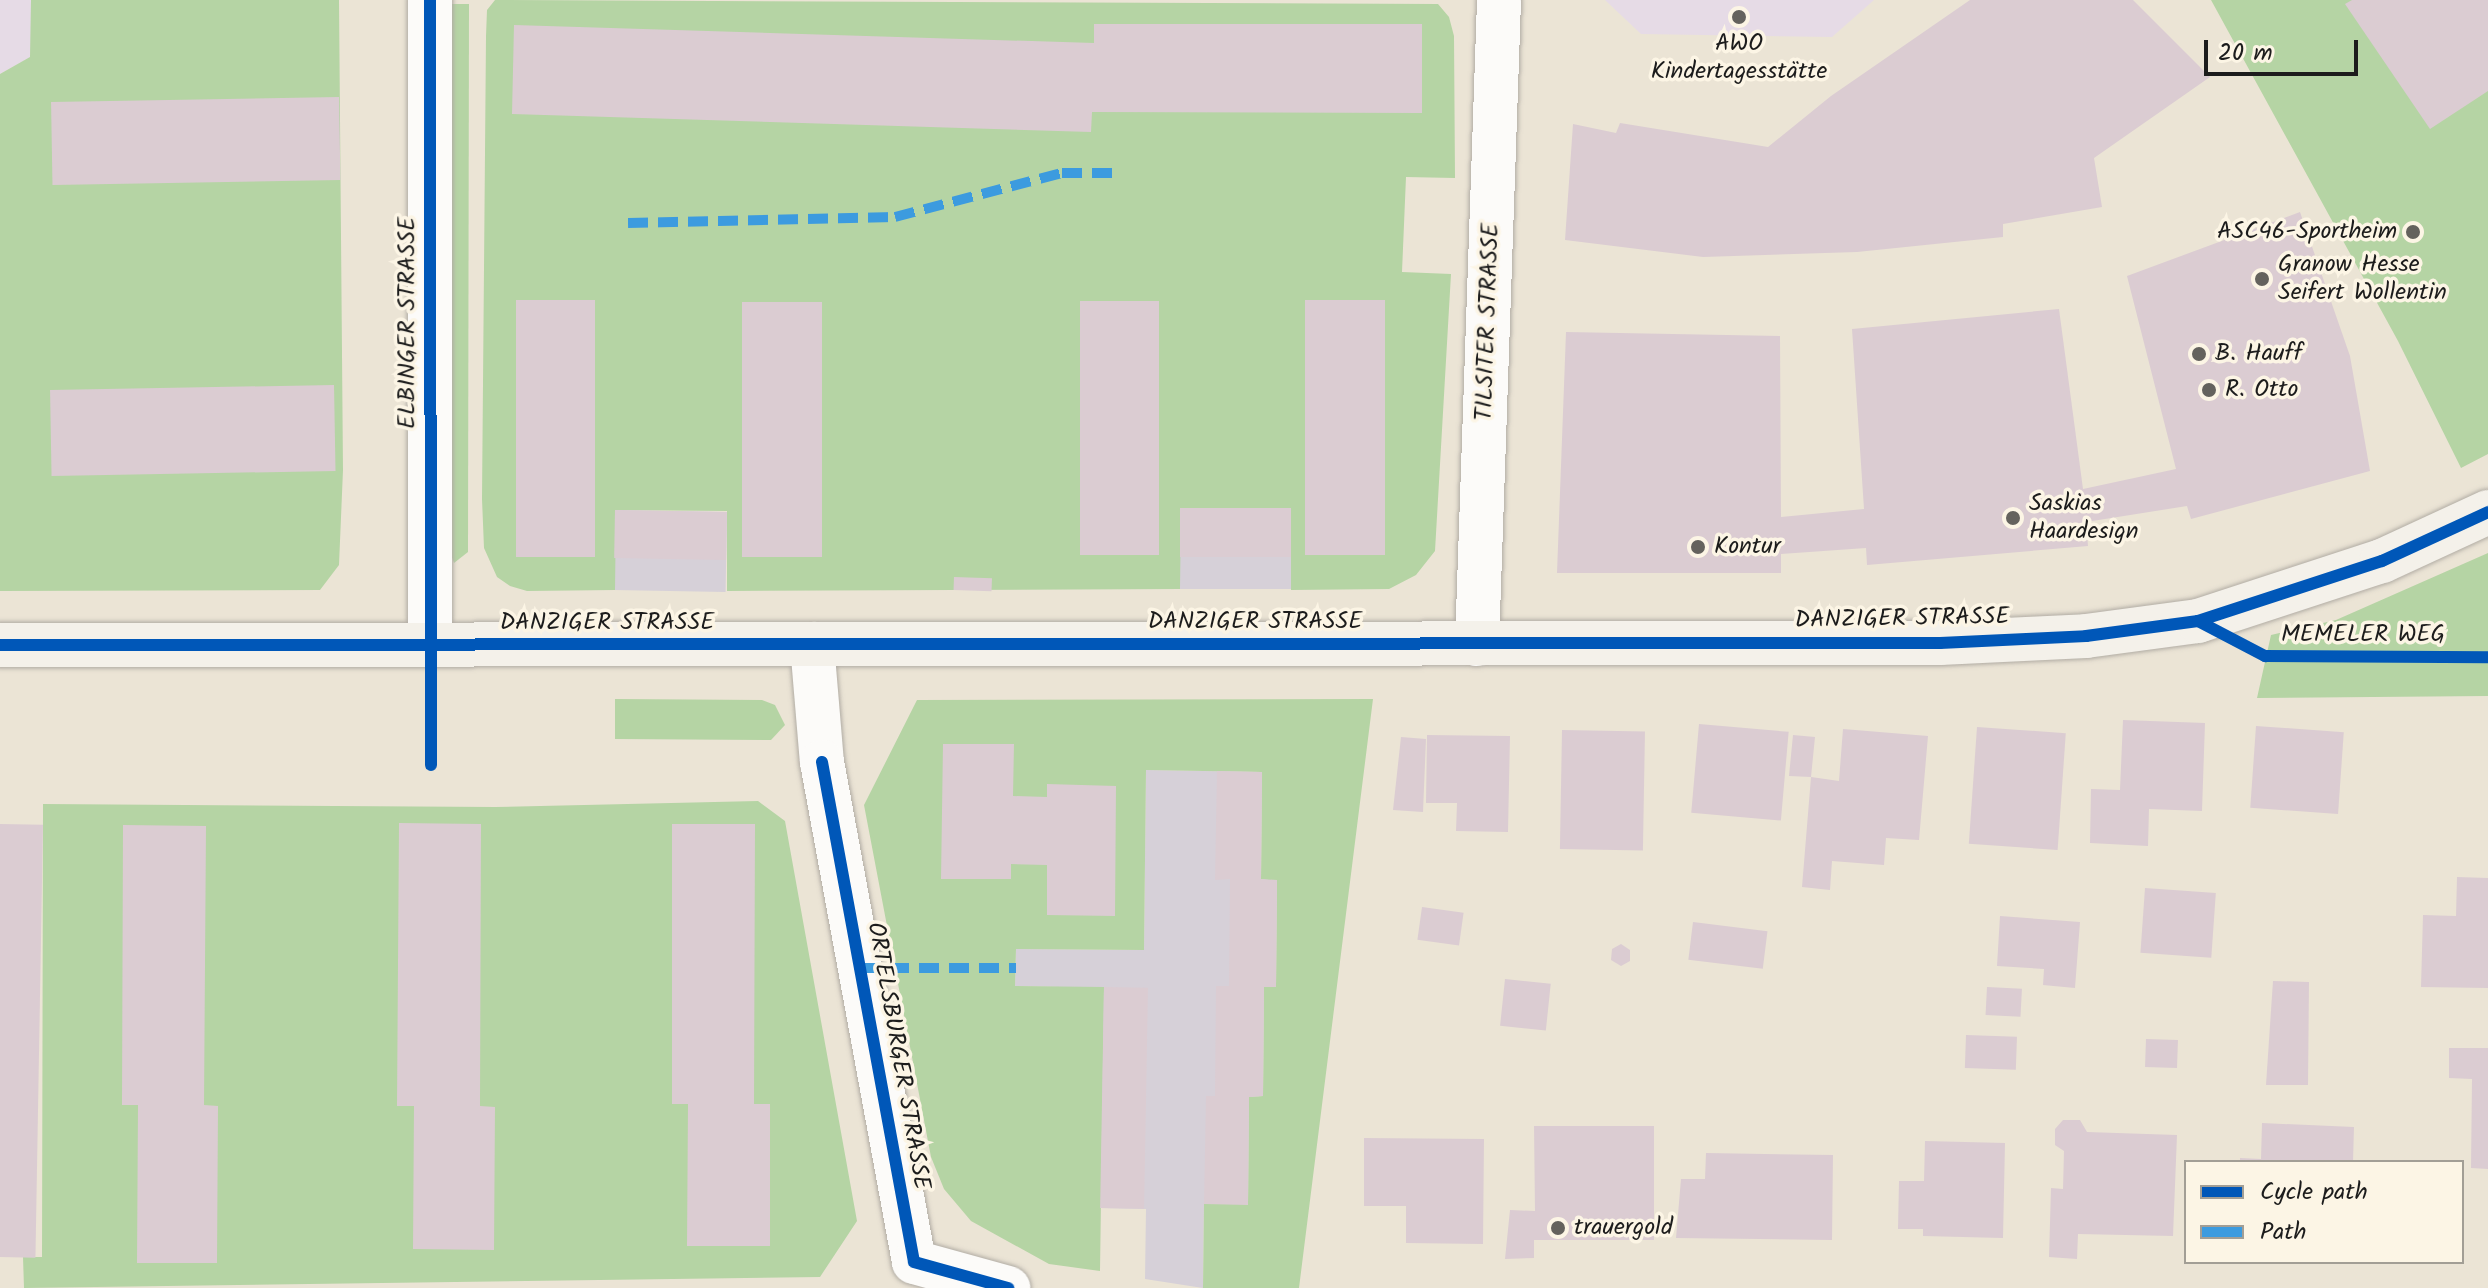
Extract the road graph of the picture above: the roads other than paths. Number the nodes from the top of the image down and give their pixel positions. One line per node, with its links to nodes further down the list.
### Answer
1 (430, 0): 7 (street, ELBINGER STRASSE)
2 (1499, 0): 5 (street, TILSITER STRASSE)
3 (2488, 512): 5 (street, DANZIGER STRASSE)
4 (812, 644): 5 (street, DANZIGER STRASSE); 7 (street, DANZIGER STRASSE); 8 (street, ORTELSBURGER STRASSE)
5 (1477, 644)
6 (0, 645): 7 (street, DANZIGER STRASSE)
7 (430, 645)
8 (904, 1275): 9 (street, ORTELSBURGER STRASSE)
9 (1008, 1288)

